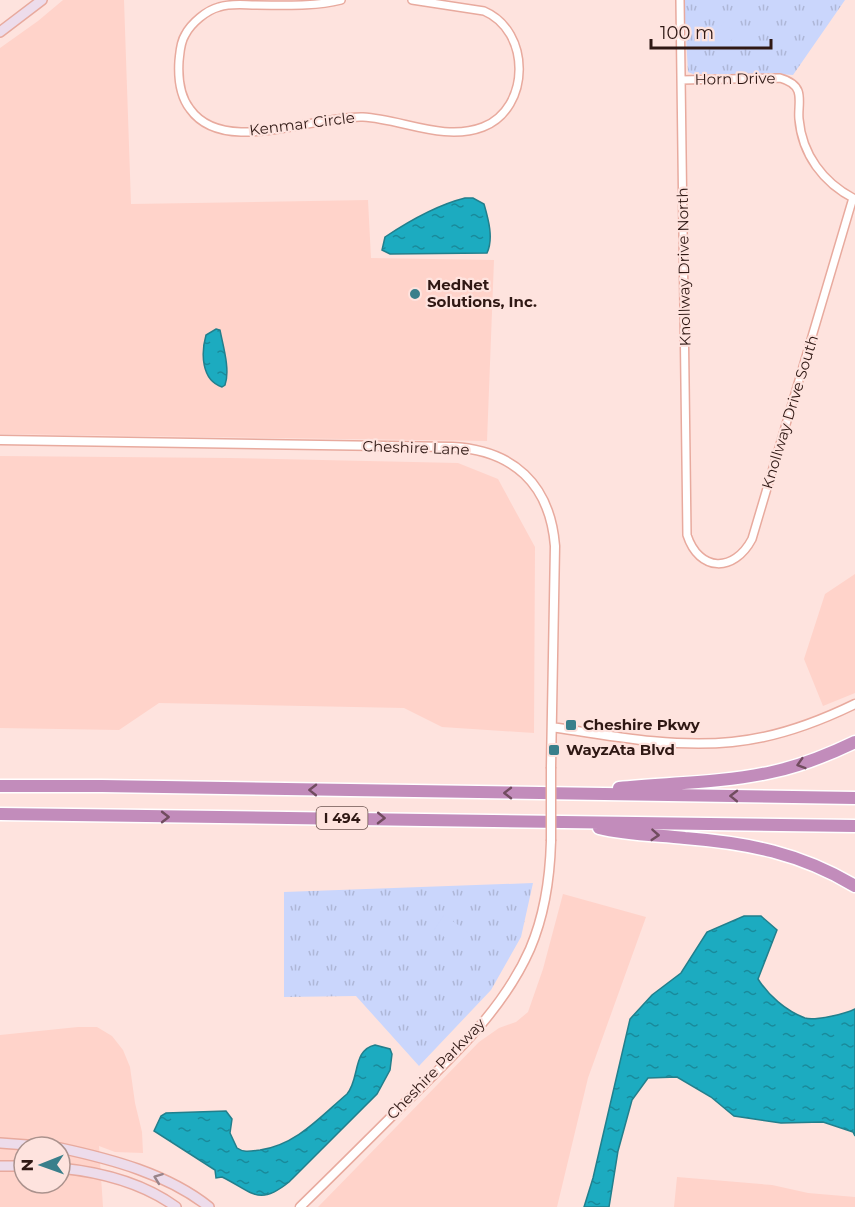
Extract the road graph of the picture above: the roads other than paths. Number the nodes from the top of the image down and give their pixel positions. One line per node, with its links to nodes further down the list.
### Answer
1 (42, 0): 5 (main road)
2 (341, 0): 3 (street, Kenmar Circle)
3 (412, 0)
4 (680, 0): 6 (street, Knollway Drive North)
5 (0, 32)
6 (681, 80): 7 (street, Horn Drive); 9 (street, Knollway Drive North)
7 (854, 198): 9 (street, Knollway Drive South)
8 (0, 440): 11 (street, Cheshire Lane)
9 (687, 535)
10 (855, 704): 11 (street)
11 (552, 727): 13 (street, Cheshire Lane)
12 (855, 742): 17 (highway, one-way to 17)
13 (551, 767): 29 (street, Cheshire Parkway, bridge)
14 (0, 778): 16 (highway)
15 (0, 786): 16 (highway, I 494)
16 (102, 786): 17 (highway, I 494, one-way to 16)
17 (566, 792): 18 (highway, I 494, one-way to 17)
18 (855, 798)
19 (0, 814): 20 (highway, I 494)
20 (106, 816): 21 (highway, I 494, one-way to 21); 22 (highway)
21 (577, 822): 23 (highway, I 494); 24 (highway, one-way to 24)
22 (0, 823)
23 (855, 826)
24 (855, 886)
25 (72, 1151): 28 (main road, one-way to 25)
26 (72, 1169): 27 (main road)
27 (176, 1207)
28 (209, 1207)
29 (300, 1207)

